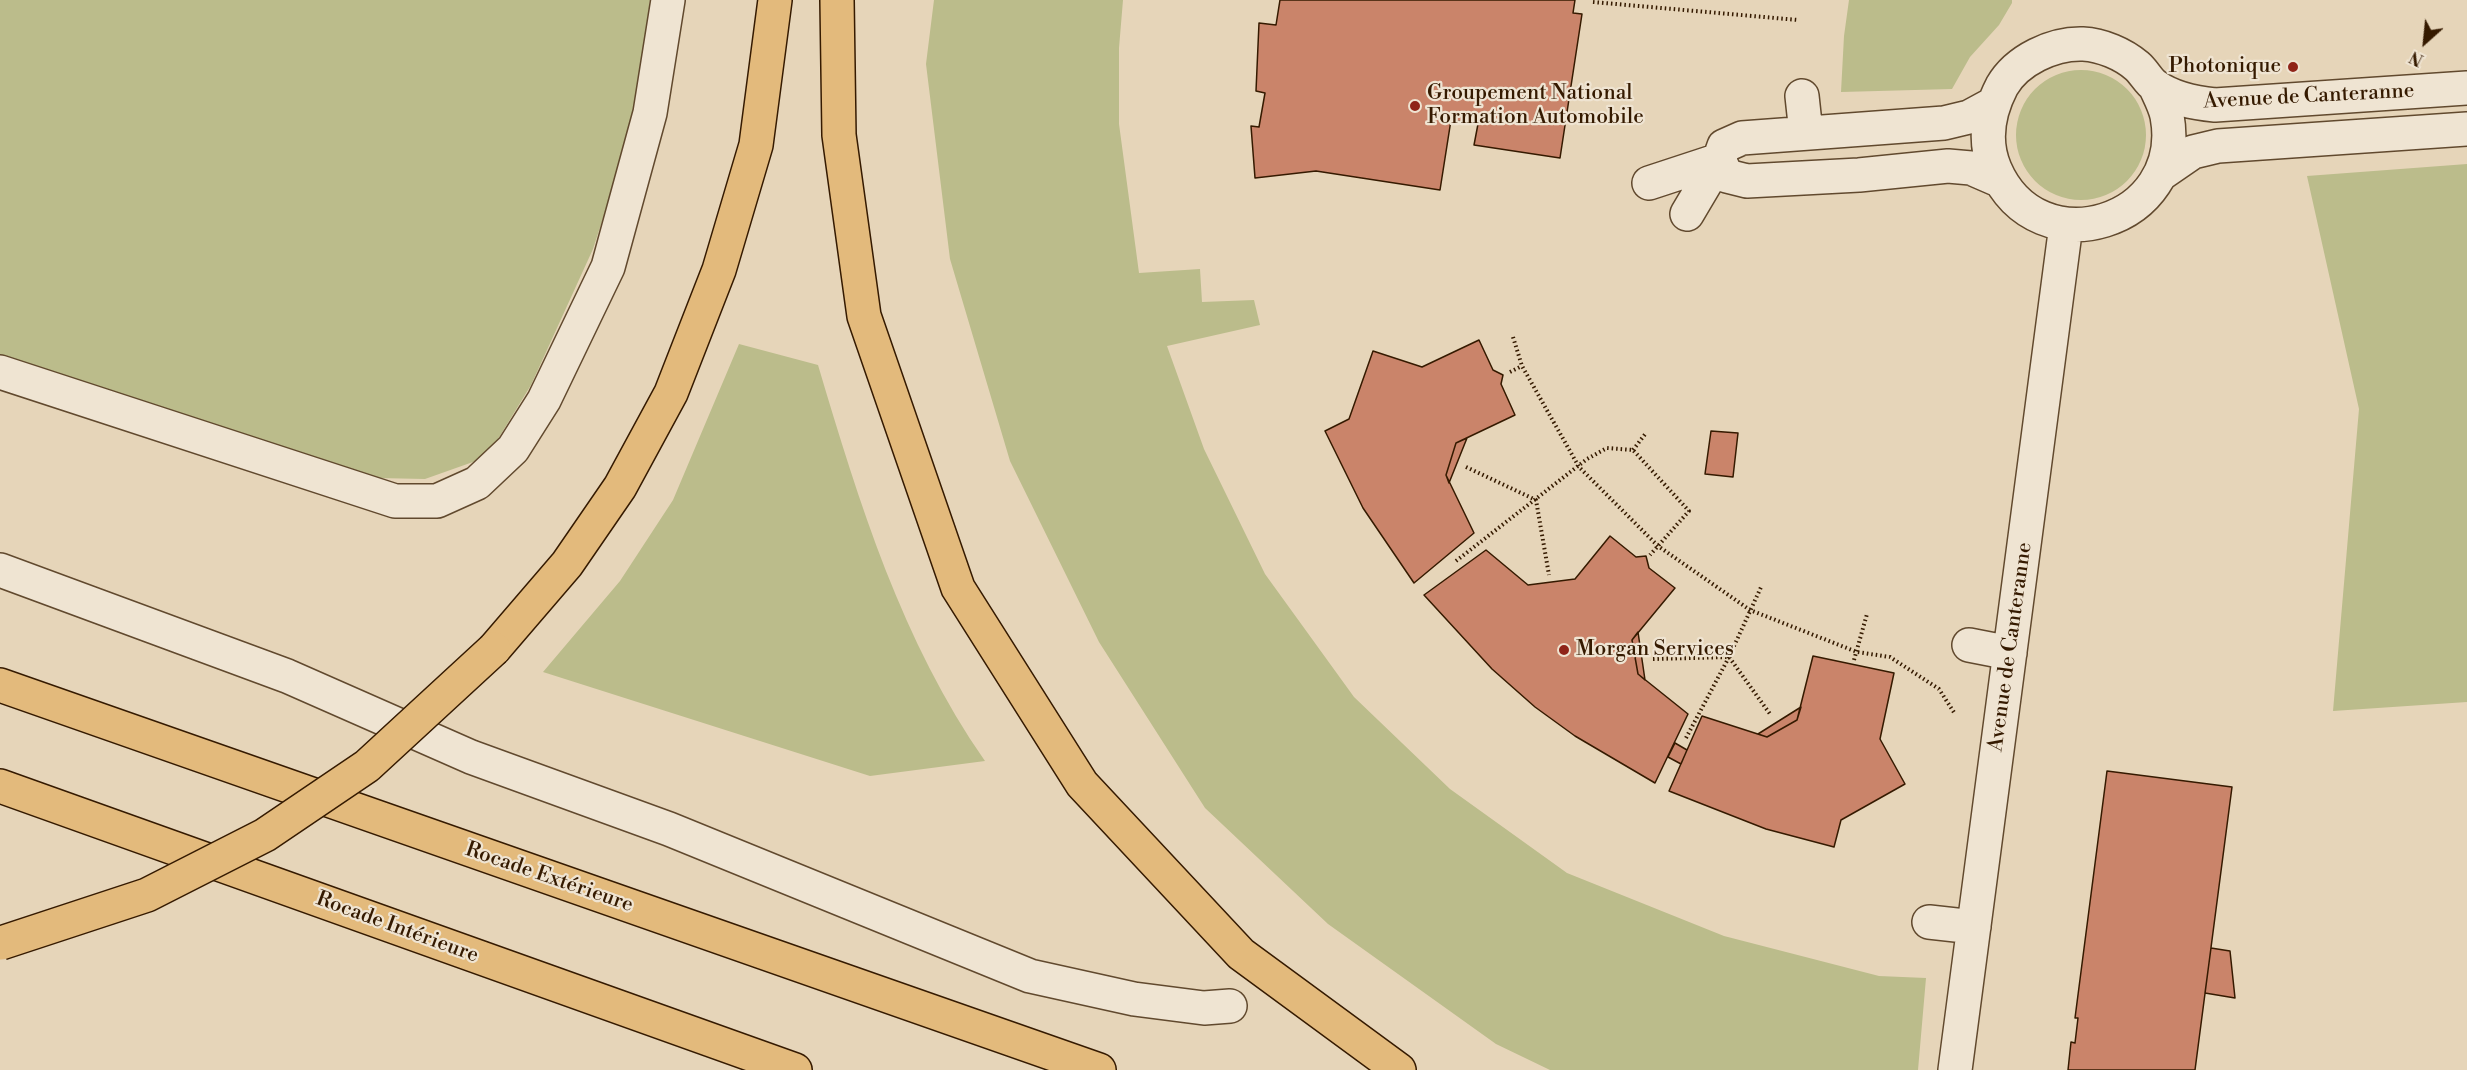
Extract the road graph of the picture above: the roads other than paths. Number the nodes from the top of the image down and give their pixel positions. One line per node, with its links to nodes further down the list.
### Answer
1 (668, 0): 16 (street)
2 (775, 0): 26 (highway, bridge)
3 (837, 0): 30 (highway)
4 (2155, 86): 5 (street, Avenue de Canteranne); 7 (street); 11 (street)
5 (2467, 88)
6 (1802, 96): 9 (street)
7 (1993, 104): 9 (street); 12 (street)
8 (2467, 129): 11 (street, Avenue de Canteranne)
9 (1806, 134): 10 (street)
10 (1719, 160): 12 (street); 13 (street); 14 (street)
11 (2161, 174): 15 (street)
12 (2001, 181): 15 (street)
13 (1649, 183)
14 (1687, 214)
15 (2066, 225): 19 (street, Avenue de Canteranne)
16 (0, 372)
17 (0, 570): 27 (street)
18 (1969, 645): 19 (street)
19 (2010, 653): 25 (street, Avenue de Canteranne)
20 (0, 680): 22 (highway)
21 (0, 685): 22 (highway, Rocade Extérieure)
22 (71, 710): 29 (highway, Rocade Extérieure)
23 (0, 786): 28 (highway, Rocade Intérieure)
24 (1929, 922): 25 (street)
25 (1974, 927): 31 (street, Avenue de Canteranne)
26 (1, 944)
27 (1230, 1006)
28 (795, 1070)
29 (1099, 1070)
30 (1400, 1070)
31 (1955, 1070)

